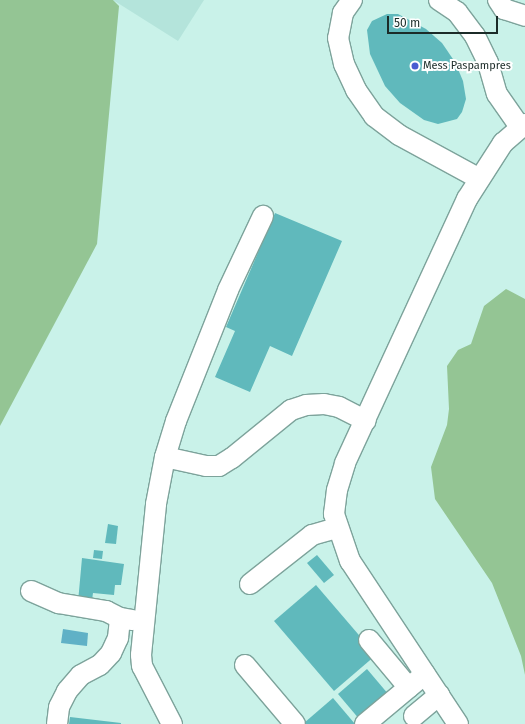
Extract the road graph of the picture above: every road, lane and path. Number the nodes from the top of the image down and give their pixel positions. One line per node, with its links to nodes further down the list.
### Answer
1 (352, 0): 6 (lane)
2 (439, 0): 5 (lane)
3 (498, 0): 4 (lane)
4 (525, 16)
5 (523, 126): 6 (lane)
6 (478, 178): 8 (lane)
7 (263, 216): 9 (lane)
8 (366, 421): 9 (lane); 10 (lane)
9 (165, 457): 14 (lane)
10 (337, 528): 11 (lane); 17 (lane)
11 (250, 584)
12 (28, 596): 13 (lane)
13 (120, 618): 14 (lane); 21 (lane)
14 (145, 622): 22 (lane)
15 (368, 640): 18 (lane)
16 (245, 665): 23 (lane)
17 (425, 674): 18 (lane); 19 (lane)
18 (409, 688): 24 (lane)
19 (438, 695): 20 (lane); 25 (lane)
20 (413, 721)
21 (57, 724)
22 (172, 724)
23 (295, 724)
24 (365, 724)
25 (458, 724)

